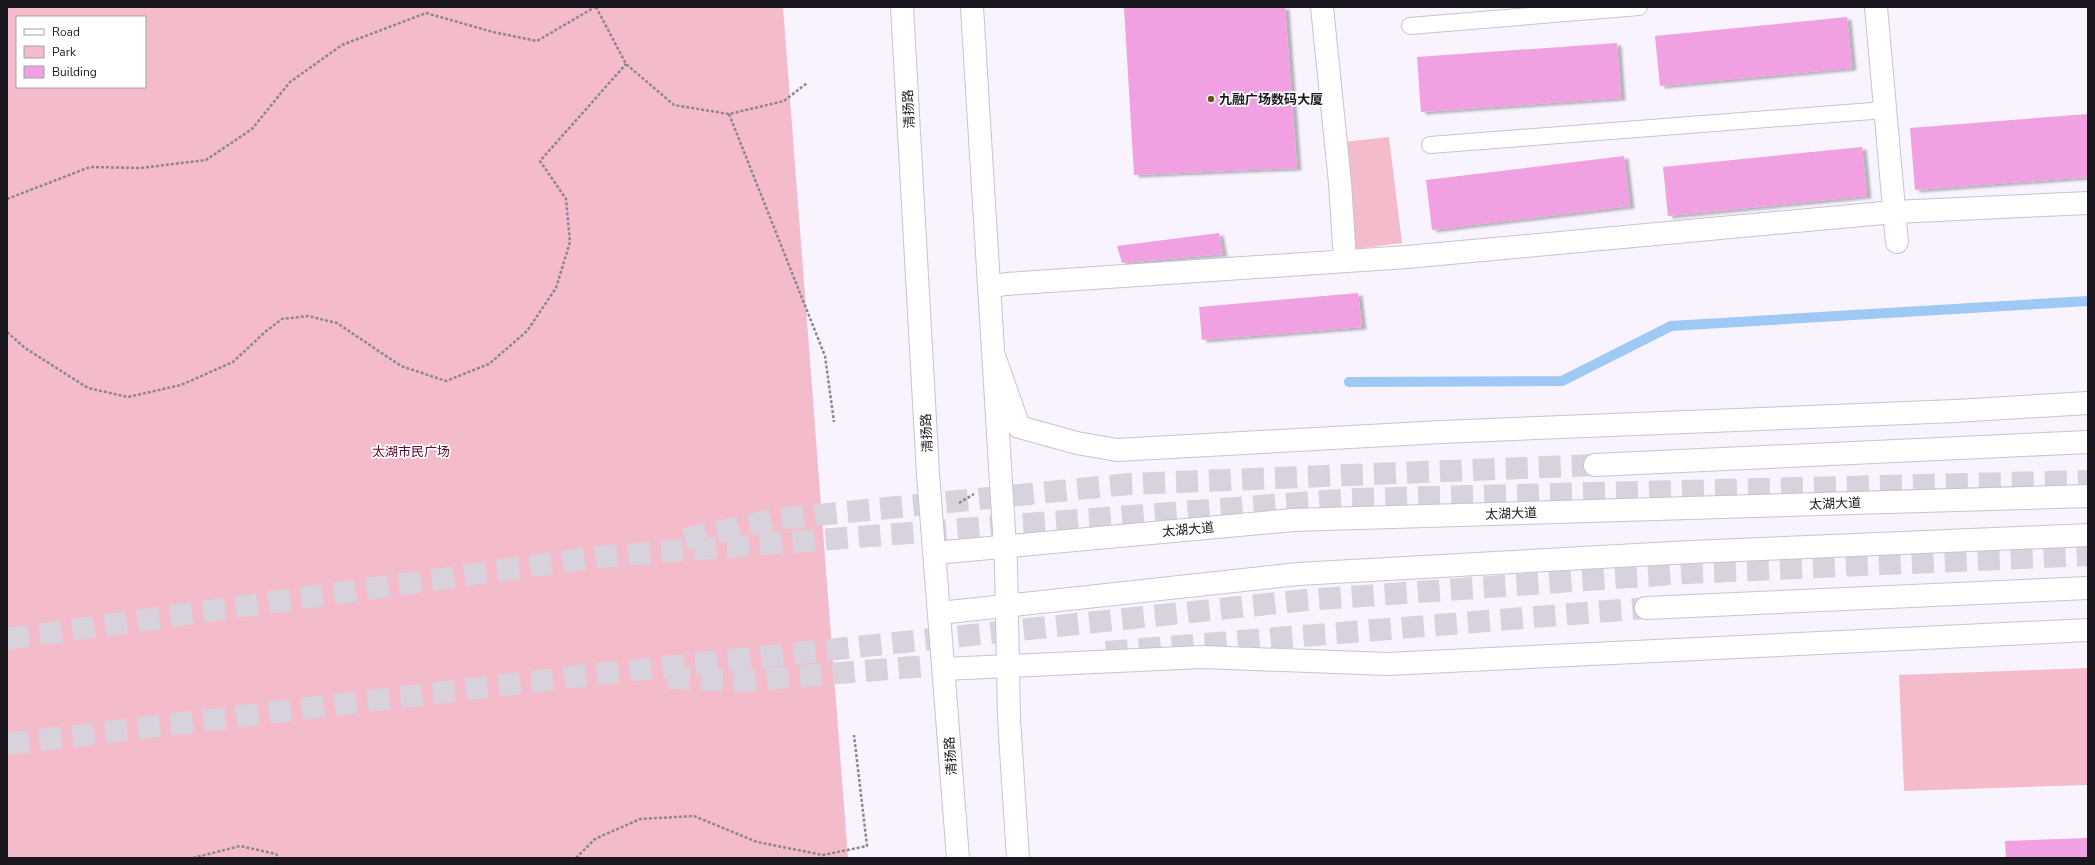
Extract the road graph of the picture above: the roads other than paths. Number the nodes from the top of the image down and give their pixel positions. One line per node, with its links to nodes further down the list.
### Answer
1 (902, 7): 21 (main road, 清扬路)
2 (972, 7): 13 (main road)
3 (1322, 7): 12 (main road)
4 (1639, 7): 6 (lane)
5 (1876, 7): 7 (main road)
6 (1410, 26)
7 (1885, 110): 8 (lane); 10 (main road)
8 (1430, 145)
9 (2088, 202): 10 (main road)
10 (1894, 212): 11 (main road); 12 (main road)
11 (1897, 242)
12 (1345, 261): 13 (main road)
13 (989, 287): 14 (main road)
14 (994, 356): 15 (main road); 20 (main road)
15 (2088, 403)
16 (2088, 442): 17 (main road)
17 (1595, 466)
18 (2088, 496): 20 (main road, 太湖大道)
19 (2088, 535): 23 (main road)
20 (1005, 546): 21 (main road, 太湖大道); 23 (main road)
21 (935, 553): 25 (main road, 清扬路)
22 (2088, 588): 24 (main road)
23 (1007, 606): 25 (main road); 27 (main road)
24 (1646, 608)
25 (940, 614): 28 (main road, 清扬路)
26 (2088, 630): 27 (main road)
27 (1008, 666): 28 (main road); 30 (main road)
28 (945, 668): 29 (main road, 清扬路)
29 (958, 858)
30 (1018, 858)

